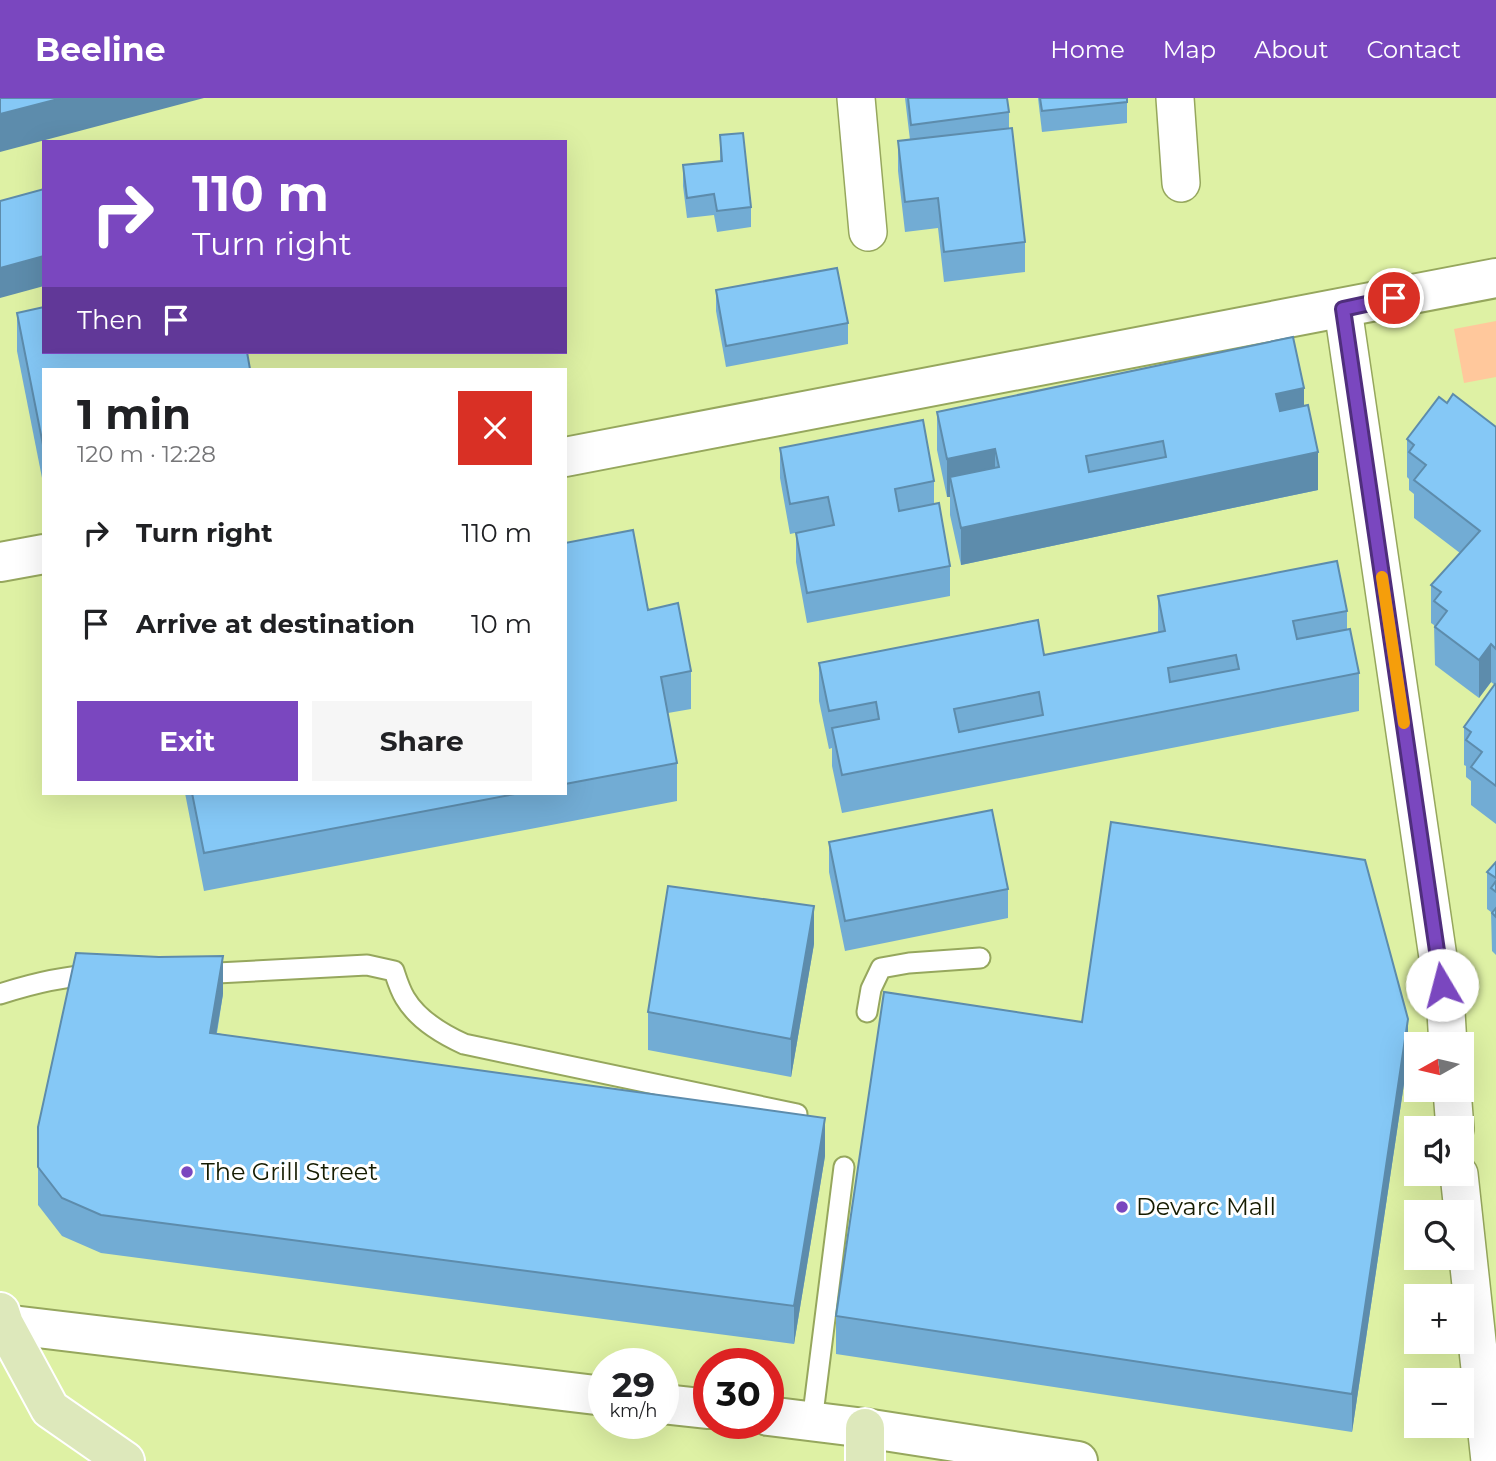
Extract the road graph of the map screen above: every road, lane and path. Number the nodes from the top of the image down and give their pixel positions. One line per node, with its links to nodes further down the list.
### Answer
1 (856, 98): 4 (street)
2 (1175, 98): 3 (street)
3 (1181, 183)
4 (868, 232)
5 (1496, 278): 6 (street)
6 (1343, 309): 7 (street); 15 (street)
7 (567, 457)
8 (42, 554): 9 (street)
9 (0, 562)
10 (979, 958): 14 (lane)
11 (182, 974): 16 (lane)
12 (114, 975): 13 (lane)
13 (0, 994)
14 (867, 1012)
15 (1447, 1032)
16 (797, 1114)
17 (844, 1167): 22 (lane)
18 (1459, 1186): 26 (street)
19 (2, 1318): 20 (street); 24 (main road)
20 (588, 1394)
21 (784, 1418): 22 (street)
22 (812, 1422): 23 (street)
23 (865, 1445): 25 (street)
24 (125, 1461)
25 (1078, 1461)
26 (1490, 1461)

